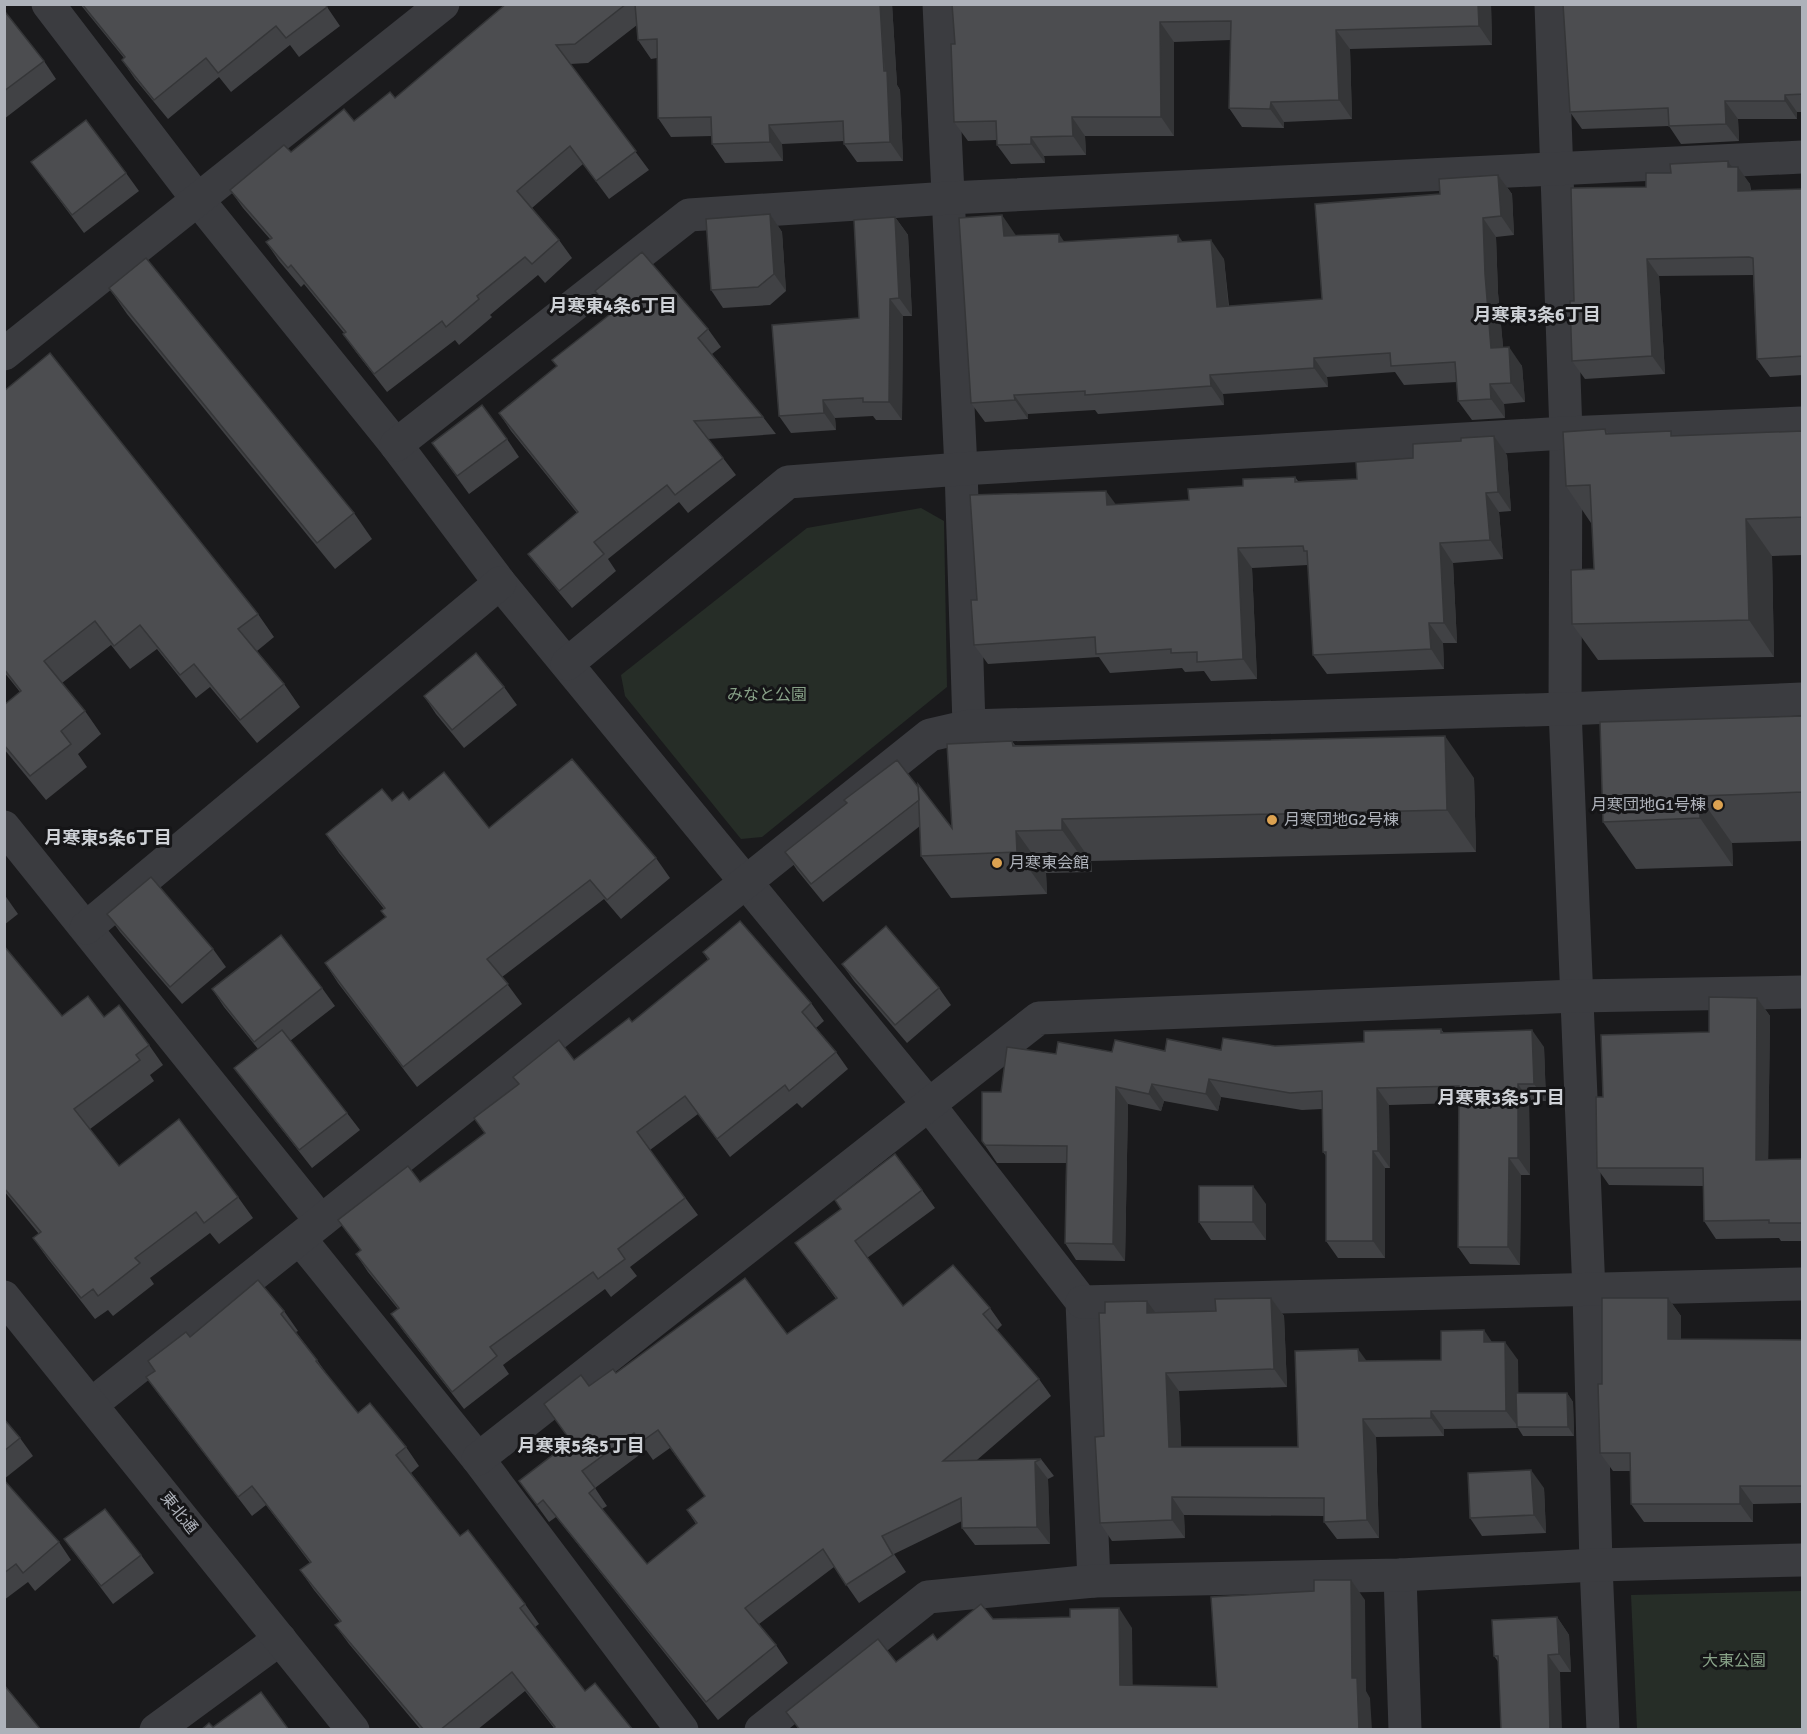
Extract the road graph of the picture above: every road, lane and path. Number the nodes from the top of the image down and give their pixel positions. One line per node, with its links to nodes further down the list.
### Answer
1 (48, 4): 8 (street)
2 (443, 4): 8 (street)
3 (939, 4): 7 (street)
4 (1551, 4): 6 (street)
5 (1803, 157): 6 (street)
6 (1555, 167): 7 (street); 11 (street)
7 (949, 198): 12 (street); 13 (street)
8 (198, 200): 9 (street); 12 (street)
9 (4, 354)
10 (1803, 423): 11 (street)
11 (1566, 433): 13 (street); 17 (street)
12 (396, 445): 14 (street)
13 (961, 469): 15 (street); 18 (street)
14 (500, 583): 15 (street); 21 (street)
15 (567, 664): 20 (street)
16 (1803, 699): 17 (street)
17 (1565, 709): 18 (street); 23 (street)
18 (969, 726): 20 (street)
19 (4, 827): 21 (street)
20 (746, 882): 24 (street); 25 (street)
21 (86, 928): 25 (street)
22 (1803, 992): 23 (street)
23 (1576, 996): 24 (street); 27 (street)
24 (929, 1105): 29 (street); 31 (street)
25 (310, 1230): 30 (street); 31 (street)
26 (1803, 1284): 27 (street)
27 (1589, 1292): 29 (street); 33 (street)
28 (4, 1297): 30 (street, 東北通)
29 (1082, 1302): 35 (street)
30 (92, 1404): 36 (street, 東北通)
31 (478, 1459): 40 (street)
32 (1803, 1560): 33 (street)
33 (1596, 1565): 34 (street); 42 (street)
34 (1400, 1575): 35 (street); 41 (street)
35 (1094, 1581): 37 (street)
36 (280, 1639): 38 (street); 39 (street, 東北通)
37 (762, 1729)
38 (156, 1730)
39 (353, 1730)
40 (682, 1730)
41 (1405, 1730)
42 (1603, 1730)

